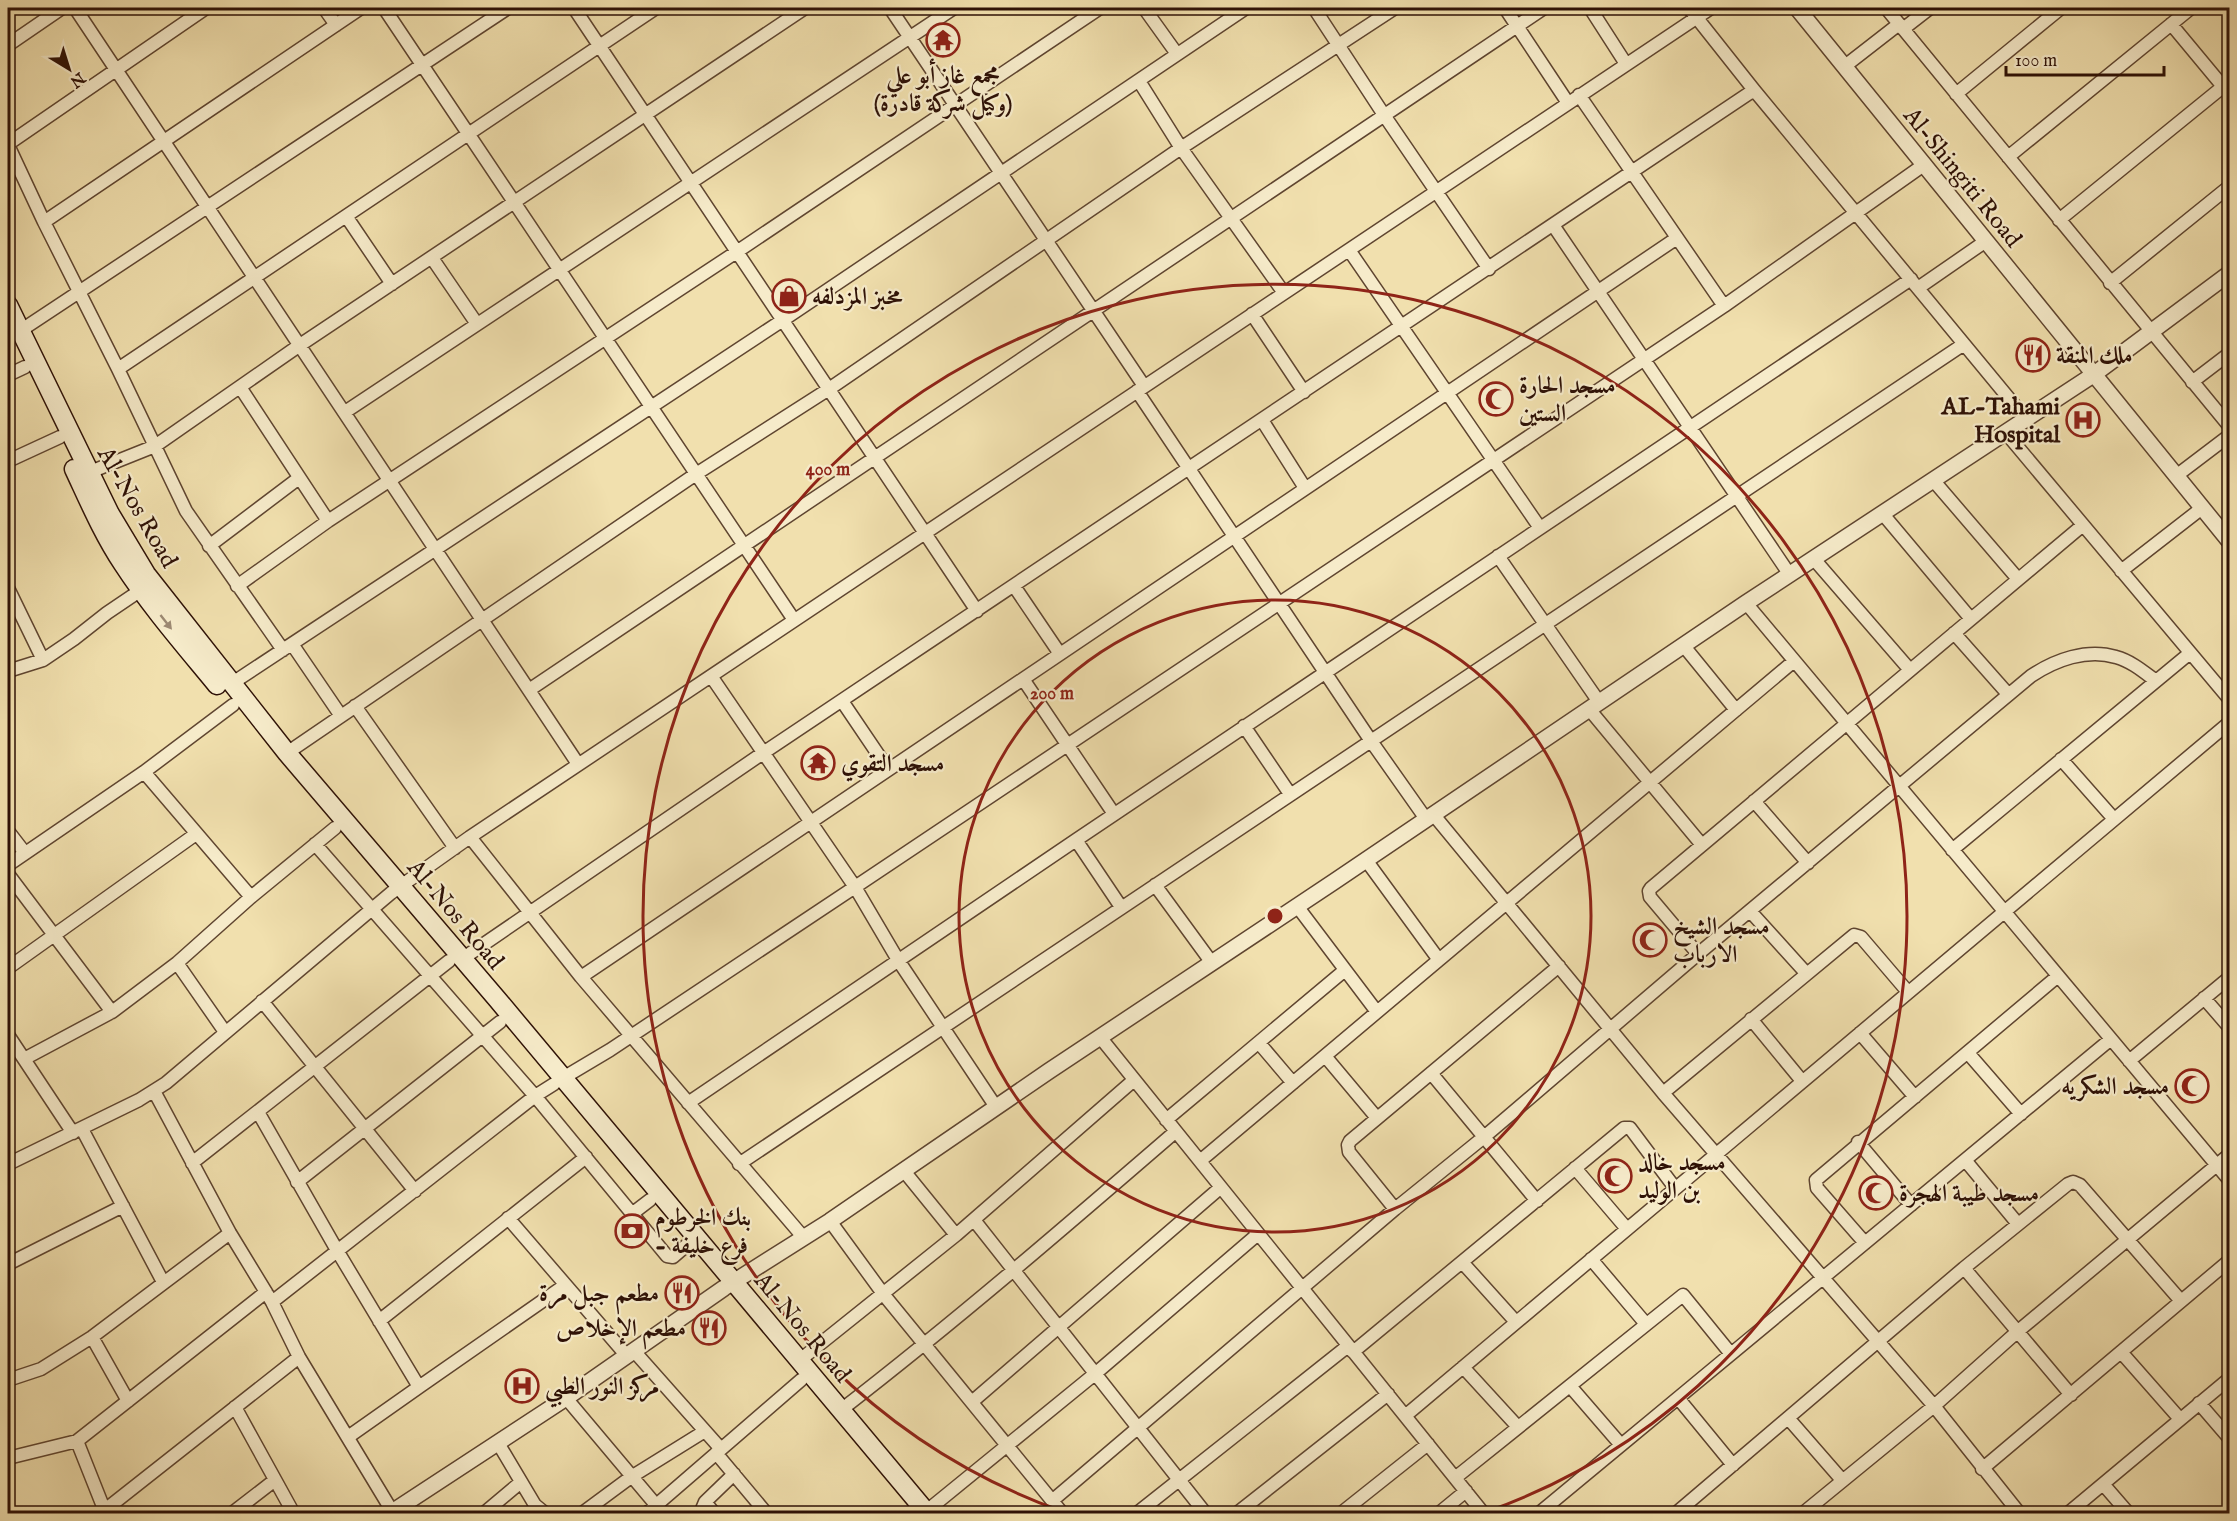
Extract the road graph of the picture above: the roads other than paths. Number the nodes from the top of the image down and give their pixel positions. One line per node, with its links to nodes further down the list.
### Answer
1 (62, 8): 33 (street)
2 (75, 8): 40 (street)
3 (206, 8): 40 (street)
4 (324, 8): 29 (street)
5 (361, 8): 29 (street)
6 (384, 8): 38 (street)
7 (508, 8): 38 (street)
8 (574, 8): 34 (street)
9 (656, 8): 34 (street)
10 (805, 8): 48 (street)
11 (890, 8): 32 (street)
12 (954, 8): 32 (street)
13 (1100, 8): 47 (street)
14 (1144, 8): 36 (street)
15 (1246, 8): 36 (street)
16 (1314, 8): 35 (street)
17 (1395, 8): 35 (street)
18 (1505, 8): 30 (street)
19 (1544, 8): 30 (street)
20 (1590, 8): 37 (street)
21 (1711, 8): 27 (street)
22 (1797, 8): 39 (street, Al-Shingiti Road)
23 (1886, 8): 31 (street)
24 (1930, 8): 31 (street)
25 (2061, 8): 44 (street)
26 (2191, 8): 28 (street)
27 (1693, 12): 37 (street); 43 (street)
28 (2171, 24): 42 (street); 54 (street)
29 (336, 25): 51 (street)
30 (1517, 25): 46 (street); 49 (street)
31 (1901, 27): 39 (street); 44 (street)
32 (910, 36): 47 (street); 58 (street)
33 (8, 45)
34 (599, 45): 48 (street); 50 (street)
35 (1340, 46): 49 (street); 53 (street)
36 (1177, 54): 41 (street)
37 (1626, 64): 45 (street)
38 (421, 65): 50 (street); 62 (street)
39 (1845, 66): 55 (street, Al-Shingiti Road)
40 (117, 70): 51 (street); 52 (street)
41 (1139, 81): 53 (street); 56 (street)
42 (2227, 88): 66 (street)
43 (1754, 90): 57 (street); 63 (street)
44 (1956, 94): 54 (street)
45 (1579, 95): 46 (street); 57 (street)
46 (1568, 103): 60 (street)
47 (954, 104): 56 (street); 73 (street)
48 (646, 115): 58 (street); 61 (street)
49 (1384, 116): 60 (street); 65 (street)
50 (469, 134): 61 (street); 64 (street)
51 (164, 140): 62 (street); 67 (street)
52 (8, 144): 67 (street)
53 (1181, 147): 65 (street); 70 (street)
54 (2008, 157): 66 (street)
55 (1925, 164): 63 (street); 71 (street, Al-Shingiti Road)
56 (1001, 173): 70 (street); 89 (street)
57 (1632, 173): 68 (street); 69 (street)
58 (691, 183): 73 (street); 76 (street)
59 (2229, 186): 80 (street)
60 (1436, 191): 72 (street); 75 (street)
61 (514, 203): 74 (street); 76 (street)
62 (208, 207): 78 (street); 82 (street)
63 (1856, 213): 79 (street); 86 (street)
64 (346, 216): 78 (street); 81 (street)
65 (1231, 218): 84 (street); 87 (street)
66 (2059, 220): 80 (street)
67 (44, 222): 82 (street)
68 (1553, 225): 75 (street); 83 (street)
69 (1677, 238): 83 (street); 86 (street)
70 (1046, 241): 87 (street); 105 (street)
71 (1986, 241): 79 (street); 102 (street, Al-Shingiti Road)
72 (1349, 250): 84 (street); 91 (street)
73 (738, 251): 89 (street); 94 (street)
74 (432, 258): 81 (street); 90 (street)
75 (1489, 269): 91 (street)
76 (559, 270): 90 (street); 94 (street)
77 (2229, 273): 93 (street)
78 (254, 277): 96 (street); 100 (street)
79 (1915, 283): 95 (street); 113 (street)
80 (2110, 283): 93 (street)
81 (392, 284): 96 (street)
82 (80, 292): 92 (street); 100 (street)
83 (1598, 292): 98 (street); 108 (street)
84 (1284, 293): 88 (street)
85 (8, 305): 92 (main road, Al-Nos Road)
86 (1724, 306): 98 (street)
87 (1093, 311): 106 (street); 119 (street)
88 (1252, 314): 106 (street); 107 (street)
89 (783, 320): 105 (street); 109 (street)
90 (477, 324): 110 (street)
91 (1402, 327): 107 (street); 108 (street)
92 (14, 332): 99 (main road, Al-Nos Road); 123 (main road, Al-Nos Road)
93 (2151, 333): 102 (street); 103 (street)
94 (606, 338): 109 (street); 128 (street)
95 (1964, 344): 111 (street); 130 (street)
96 (300, 345): 104 (street); 110 (street)
97 (2229, 353): 103 (street)
98 (1644, 360): 113 (street); 120 (street)
99 (25, 367): 101 (street); 117 (main road, Al-Nos Road)
100 (118, 369): 118 (street)
101 (8, 375)
102 (2093, 375): 111 (street); 125 (street, Al-Shingiti Road)
103 (2192, 382): 114 (street)
104 (240, 387): 118 (street); 126 (street)
105 (829, 389): 119 (street); 124 (street)
106 (1140, 389): 122 (street); 136 (street)
107 (1304, 392): 112 (street)
108 (1448, 393): 120 (street); 129 (street)
109 (651, 406): 124 (street); 141 (street)
110 (345, 412): 128 (street)
111 (2026, 419): 115 (street)
112 (1262, 420): 122 (street); 129 (street)
113 (1690, 427): 130 (street); 135 (street)
114 (2229, 427)
115 (2006, 433): 127 (street); 134 (street)
116 (2229, 435): 125 (street)
117 (60, 437): 121 (street); 150 (main road, Al-Nos Road)
118 (155, 446): 123 (street); 140 (street)
119 (875, 458): 136 (street); 139 (street)
120 (1494, 460): 135 (street); 151 (street)
121 (8, 461)
122 (1189, 469): 138 (street); 148 (street)
123 (90, 472): 171 (main road, Al-Nos Road)
124 (696, 474): 139 (street); 156 (street)
125 (2176, 476): 131 (street, Al-Shingiti Road)
126 (299, 478): 133 (street); 140 (street)
127 (1933, 480): 132 (street); 146 (street)
128 (390, 481): 133 (street); 141 (street)
129 (1305, 489): 138 (street)
130 (1736, 496): 145 (street); 157 (street)
131 (2202, 508): 137 (street, Al-Shingiti Road); 144 (street)
132 (1882, 513): 143 (street); 154 (street)
133 (328, 520): 147 (street)
134 (2083, 525): 144 (street); 146 (street)
135 (1540, 528): 142 (street)
136 (925, 533): 153 (street); 155 (street)
137 (2227, 535)
138 (1234, 537): 151 (street); 162 (street)
139 (744, 545): 155 (street); 172 (street)
140 (209, 546): 147 (street)
141 (436, 549): 156 (street); 160 (street)
142 (1498, 556): 157 (street); 167 (street)
143 (1813, 558): 145 (street); 165 (street)
144 (2121, 571): 161 (street)
145 (1790, 575): 152 (street)
146 (2018, 579): 154 (street)
147 (237, 586): 160 (street)
148 (1014, 586): 153 (street); 162 (street)
149 (8, 588): 163 (street)
150 (141, 590): 163 (street); 176 (main road, Al-Nos Road, one-way to 176)
151 (1279, 603): 167 (street); 185 (street)
152 (1746, 603): 159 (street); 164 (street)
153 (977, 611): 175 (street)
154 (1971, 619): 158 (street)
155 (794, 620): 168 (street)
156 (483, 621): 172 (street); 177 (street)
157 (1545, 624): 178 (street); 184 (street)
158 (1954, 633): 165 (street); 173 (street)
159 (1683, 645): 178 (street); 179 (street)
160 (287, 647): 171 (street); 180 (street)
161 (2190, 653): 170 (street); 174 (street)
162 (1060, 654): 169 (street)
163 (42, 660): 166 (street)
164 (1794, 661): 179 (street); 182 (street)
165 (1910, 670): 182 (street)
166 (8, 671)
167 (1325, 672): 183 (street); 184 (street)
168 (711, 676): 187 (street); 189 (street)
169 (1023, 679): 185 (street); 190 (street)
170 (2156, 681): 173 (street); 188 (street)
171 (231, 684): 186 (main road, Al-Nos Road)
172 (529, 690): 189 (street)
173 (2008, 694): 193 (street)
174 (2228, 697)
175 (842, 701): 187 (street); 190 (street)
176 (233, 705): 191 (street); 200 (main road, Al-Nos Road)
177 (355, 706): 180 (street); 207 (street)
178 (1594, 706): 192 (street); 197 (street)
179 (1736, 710): 192 (street)
180 (341, 716): 186 (street)
181 (2229, 722): 198 (street)
182 (1847, 723): 193 (street); 195 (street)
183 (1244, 726): 194 (street); 196 (street)
184 (1371, 741): 194 (street); 197 (street)
185 (1067, 745): 196 (street); 215 (street)
186 (287, 753): 216 (main road, Al-Nos Road)
187 (763, 753): 199 (street); 224 (street)
188 (2061, 759): 198 (street); 208 (street)
189 (578, 764): 203 (street)
190 (888, 769): 199 (street)
191 (144, 772): 202 (street); 209 (street)
192 (1650, 782): 206 (street); 218 (street)
193 (1899, 786): 208 (street); 211 (street)
194 (1290, 794): 214 (street)
195 (1754, 801): 206 (street); 211 (street)
196 (1114, 814): 204 (street)
197 (1429, 816): 210 (street); 218 (street)
198 (2114, 819): 223 (street)
199 (811, 822): 215 (street); 237 (street)
200 (335, 828): 205 (street); 216 (main road, Al-Nos Road)
201 (8, 831): 209 (street)
202 (196, 834): 217 (street); 225 (street)
203 (470, 837): 207 (street); 224 (street)
204 (1076, 840): 220 (street); 228 (street)
205 (315, 844): 217 (street); 221 (street)
206 (1702, 845): 226 (street)
207 (455, 848): 216 (street)
208 (1952, 850): 223 (street)
209 (25, 853): 212 (street)
210 (1366, 860): 219 (street); 229 (street)
211 (1808, 863): 222 (street)
212 (8, 865)
213 (8, 874): 225 (street)
214 (1155, 885): 220 (street); 231 (street)
215 (855, 887): 228 (street); 254 (street)
216 (396, 889): 221 (street); 227 (main road, Al-Nos Road)
217 (251, 897): 230 (street)
218 (1507, 903): 229 (street); 232 (street)
219 (1298, 906): 231 (street); 234 (street)
220 (1121, 907): 247 (street)
221 (372, 910): 236 (street); 242 (street)
222 (1750, 911): 226 (street); 235 (street)
223 (2004, 912): 238 (street); 240 (street)
224 (530, 914): 227 (street); 237 (street)
225 (52, 934): 233 (street); 243 (street)
226 (1698, 954): 249 (street)
227 (456, 960): 236 (street); 246 (main road, Al-Nos Road); 265 (main road, Al-Nos Road)
228 (898, 960): 247 (street); 272 (street)
229 (1439, 960): 244 (street)
230 (177, 963): 243 (street); 250 (street)
231 (1212, 963): 255 (street)
232 (1559, 966): 249 (street); 263 (street)
233 (8, 968)
234 (1345, 970): 244 (street); 257 (street)
235 (1806, 973): 240 (street); 245 (street)
236 (429, 976): 253 (street); 262 (street)
237 (581, 976): 254 (street)
238 (2058, 976): 256 (street); 258 (street)
239 (2229, 977): 241 (street)
240 (1908, 992): 251 (street)
241 (2204, 998): 248 (street); 261 (street)
242 (262, 1001): 250 (street); 262 (street)
243 (112, 1012): 260 (street)
244 (1377, 1012): 259 (street)
245 (1751, 1019): 266 (street); 269 (street)
246 (500, 1022): 253 (street); 265 (main road, Al-Nos Road)
247 (942, 1027): 273 (street); 290 (street)
248 (2229, 1028)
249 (1612, 1029): 269 (street); 281 (street)
250 (225, 1032): 268 (street)
251 (1860, 1033): 266 (street); 271 (street)
252 (8, 1035): 260 (street)
253 (482, 1036): 270 (street); 278 (street)
254 (631, 1036): 265 (street); 272 (street)
255 (1100, 1036): 264 (street); 273 (street)
256 (2111, 1039): 261 (street); 275 (street)
257 (1259, 1042): 267 (street); 277 (street)
258 (1968, 1053): 271 (street); 275 (street)
259 (1325, 1056): 267 (street); 276 (street)
260 (24, 1059): 279 (street)
261 (2129, 1060): 291 (street)
262 (315, 1066): 274 (street); 278 (street)
263 (1431, 1073): 276 (street); 281 (street)
264 (1134, 1080): 277 (street); 306 (street)
265 (558, 1081): 270 (street); 299 (main road, Al-Nos Road); 326 (main road, Al-Nos Road)
266 (1802, 1081): 283 (street)
267 (1293, 1083): 287 (street)
268 (154, 1091): 279 (street); 288 (street)
269 (1663, 1093): 283 (street)
270 (535, 1096): 285 (street); 298 (street)
271 (1915, 1097): 282 (street)
272 (688, 1103): 290 (street)
273 (996, 1107): 293 (street)
274 (258, 1112): 288 (street); 295 (street)
275 (2021, 1114): 286 (street)
276 (1377, 1118): 303 (street)
277 (1166, 1120): 280 (street)
278 (365, 1128): 295 (street); 298 (street)
279 (78, 1131): 289 (street); 302 (street)
280 (1175, 1132): 287 (street); 323 (street)
281 (1484, 1137): 300 (street); 303 (street)
282 (1858, 1142): 301 (street); 315 (street)
283 (1716, 1154): 297 (street); 324 (street)
284 (2229, 1154): 291 (street)
285 (586, 1157): 304 (street); 305 (street)
286 (1965, 1160): 301 (street); 308 (street)
287 (1200, 1161): 296 (street)
288 (192, 1163): 310 (street)
289 (8, 1164)
290 (739, 1164): 313 (street)
291 (2216, 1165): 294 (street); 314 (street)
292 (1575, 1168): 297 (street); 300 (street); 309 (street)
293 (904, 1170): 307 (street); 312 (street)
294 (2229, 1181)
295 (297, 1182): 317 (street)
296 (1220, 1188): 311 (street); 335 (street)
297 (1676, 1188): 309 (street)
298 (415, 1191): 317 (street)
299 (650, 1200): 304 (street); 316 (main road, Al-Nos Road)
300 (1537, 1201): 320 (street)
301 (1911, 1205): 315 (street)
302 (123, 1206): 321 (street); 325 (street)
303 (1395, 1209): 328 (street)
304 (633, 1213): 316 (street)
305 (508, 1218): 327 (street); 332 (street)
306 (974, 1220): 312 (street); 323 (street)
307 (830, 1221): 313 (street); 329 (street)
308 (2018, 1224): 314 (street); 322 (street)
309 (1627, 1229): 318 (street)
310 (231, 1233): 325 (street); 330 (street)
311 (1258, 1234): 328 (street); 347 (street)
312 (956, 1235): 329 (street)
313 (804, 1238): 326 (street)
314 (2128, 1240): 331 (street); 336 (street)
315 (1865, 1243): 324 (street)
316 (688, 1244): 326 (main road, Al-Nos Road)
317 (338, 1252): 330 (street); 332 (street)
318 (1591, 1259): 333 (street); 334 (street)
319 (2229, 1260): 331 (street)
320 (1462, 1263): 333 (street); 340 (street)
321 (8, 1264)
322 (1964, 1268): 336 (street); 338 (street)
323 (1014, 1271): 335 (street); 339 (street)
324 (1822, 1279): 338 (street); 343 (street)
325 (163, 1282): 337 (street)
326 (729, 1284): 342 (street); 345 (main road, Al-Nos Road); 350 (main road, Al-Nos Road)
327 (564, 1286): 342 (street); 352 (street)
328 (1302, 1288): 340 (street); 366 (street)
329 (884, 1294): 339 (street); 345 (street)
330 (269, 1297): 344 (street); 357 (street)
331 (2181, 1301): 341 (street)
332 (379, 1321): 352 (street)
333 (1516, 1322): 346 (street)
334 (1646, 1324): 343 (street); 351 (street)
335 (1059, 1326): 347 (street); 358 (street)
336 (2017, 1332): 354 (street); 360 (street)
337 (92, 1337): 349 (street); 357 (street)
338 (1878, 1342): 360 (street); 364 (street)
339 (925, 1345): 358 (street); 362 (street)
340 (1351, 1349): 353 (street); 383 (street)
341 (2121, 1352): 354 (street); 365 (street)
342 (630, 1353): 355 (street); 368 (street)
343 (1731, 1354): 356 (street)
344 (299, 1357): 361 (street); 369 (street)
345 (800, 1360): 362 (main road, Al-Nos Road)
346 (1463, 1367): 363 (street); 367 (street)
347 (1096, 1373): 366 (street); 374 (street)
348 (2229, 1378): 359 (street)
349 (8, 1380)
350 (801, 1380): 376 (street); 396 (main road, Al-Nos Road)
351 (1570, 1386): 367 (street); 375 (street)
352 (419, 1387): 369 (street)
353 (1388, 1394): 363 (street); 408 (street)
354 (2071, 1395): 379 (street)
355 (566, 1398): 372 (street); 381 (street)
356 (1678, 1398): 375 (street); 378 (street)
357 (128, 1401): 371 (street)
358 (973, 1401): 374 (street)
359 (2199, 1403): 365 (street); 370 (street)
360 (1934, 1406): 379 (street); 385 (street)
361 (235, 1407): 384 (street); 393 (street)
362 (841, 1410): 396 (main road, Al-Nos Road)
363 (1405, 1416): 373 (street)
364 (1788, 1418): 378 (street); 385 (street)
365 (2180, 1419): 387 (street)
366 (1139, 1427): 383 (street); 389 (street)
367 (1518, 1427): 382 (street)
368 (705, 1431): 376 (street); 381 (street)
369 (348, 1437): 394 (street)
370 (2229, 1439)
371 (77, 1441): 377 (street); 393 (street)
372 (498, 1443): 386 (street); 394 (street)
373 (1428, 1444): 382 (street); 409 (street)
374 (1007, 1445): 389 (street); 396 (street)
375 (1621, 1445): 412 (street)
376 (719, 1451): 380 (street); 392 (street)
377 (8, 1458)
378 (1733, 1465): 395 (street)
379 (1982, 1468): 414 (street)
380 (734, 1474): 390 (street); 404 (street)
381 (631, 1477): 392 (street); 402 (street)
382 (1455, 1478): 388 (street)
383 (1180, 1479): 406 (street); 407 (street)
384 (274, 1480): 398 (street); 399 (street)
385 (1842, 1480): 413 (street)
386 (521, 1482): 391 (street); 400 (street)
387 (2103, 1484): 415 (street); 416 (street)
388 (1466, 1491): 410 (street); 411 (street)
389 (1053, 1500): 405 (street)
390 (702, 1508): 403 (street)
391 (531, 1509): 401 (street)
392 (651, 1509)
393 (105, 1512): 397 (street)
394 (390, 1512)
395 (1682, 1512)
396 (922, 1513)
397 (92, 1514)
398 (231, 1514)
399 (294, 1514)
400 (483, 1514)
401 (546, 1514)
402 (581, 1514)
403 (715, 1514)
404 (767, 1514)
405 (1063, 1514)
406 (1136, 1514)
407 (1206, 1514)
408 (1236, 1514)
409 (1340, 1514)
410 (1438, 1514)
411 (1484, 1514)
412 (1538, 1514)
413 (1802, 1514)
414 (2020, 1514)
415 (2067, 1514)
416 (2129, 1514)

